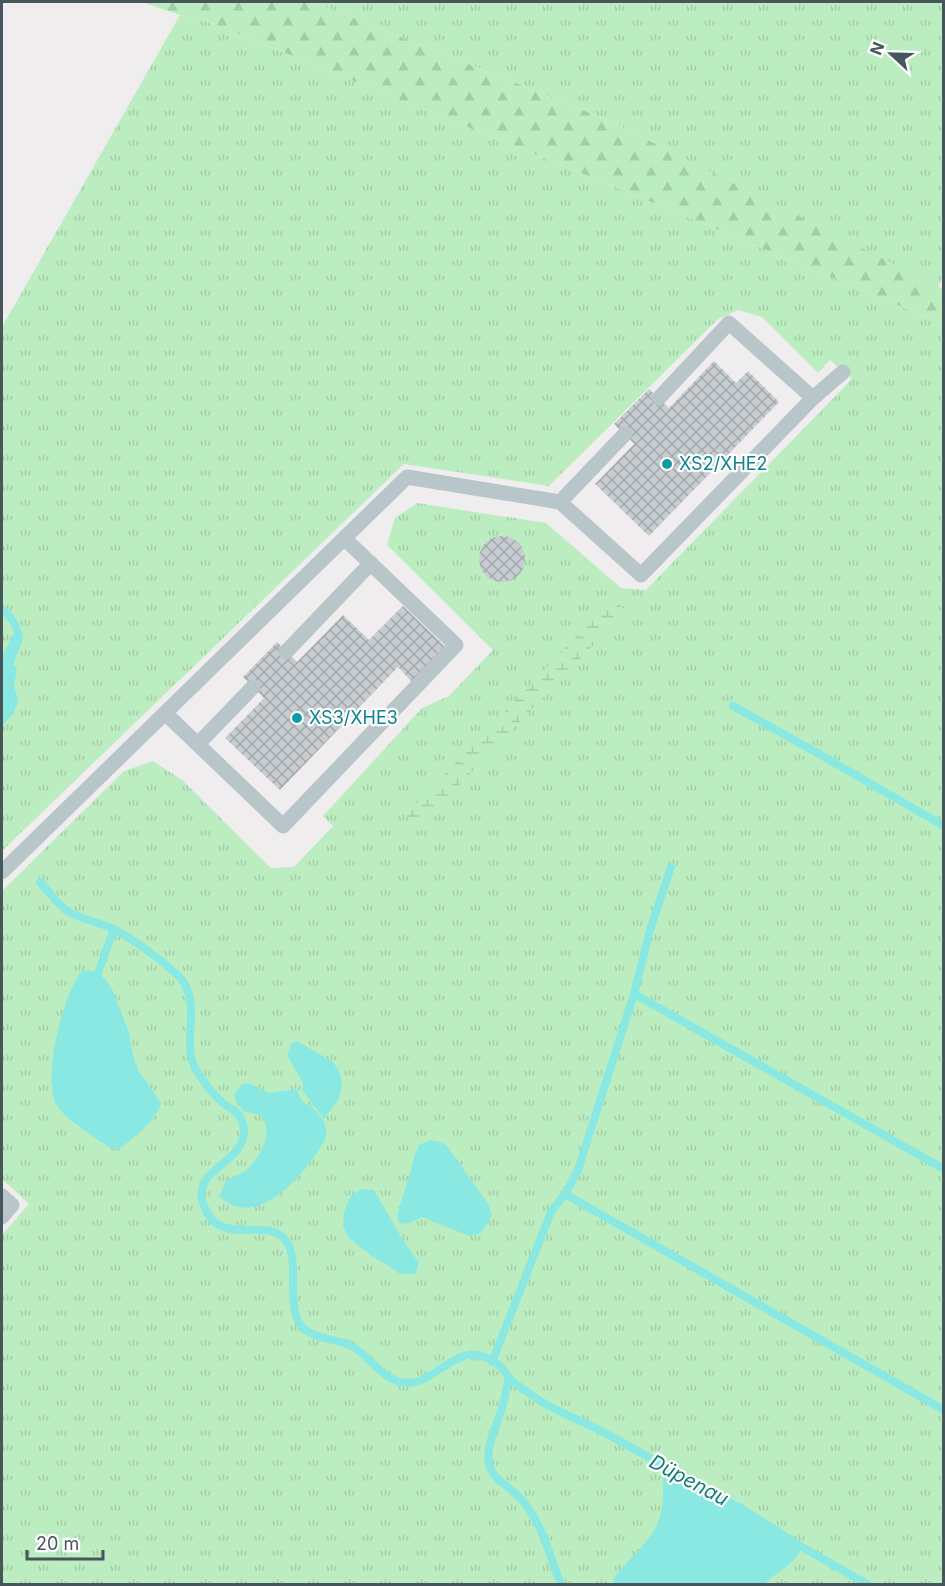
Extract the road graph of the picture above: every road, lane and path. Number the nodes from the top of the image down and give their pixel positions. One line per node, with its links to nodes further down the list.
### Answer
1 (843, 372): 3 (lane)
2 (658, 398): 3 (lane)
3 (813, 398): 5 (lane)
4 (625, 434): 5 (lane)
5 (560, 502): 6 (lane)
6 (345, 539): 7 (lane); 10 (lane)
7 (371, 563): 8 (lane); 11 (lane)
8 (286, 652)
9 (253, 687): 11 (lane)
10 (165, 713): 11 (lane); 12 (lane)
11 (198, 744)
12 (2, 872)
13 (2, 1196): 14 (lane)
14 (2, 1217)

